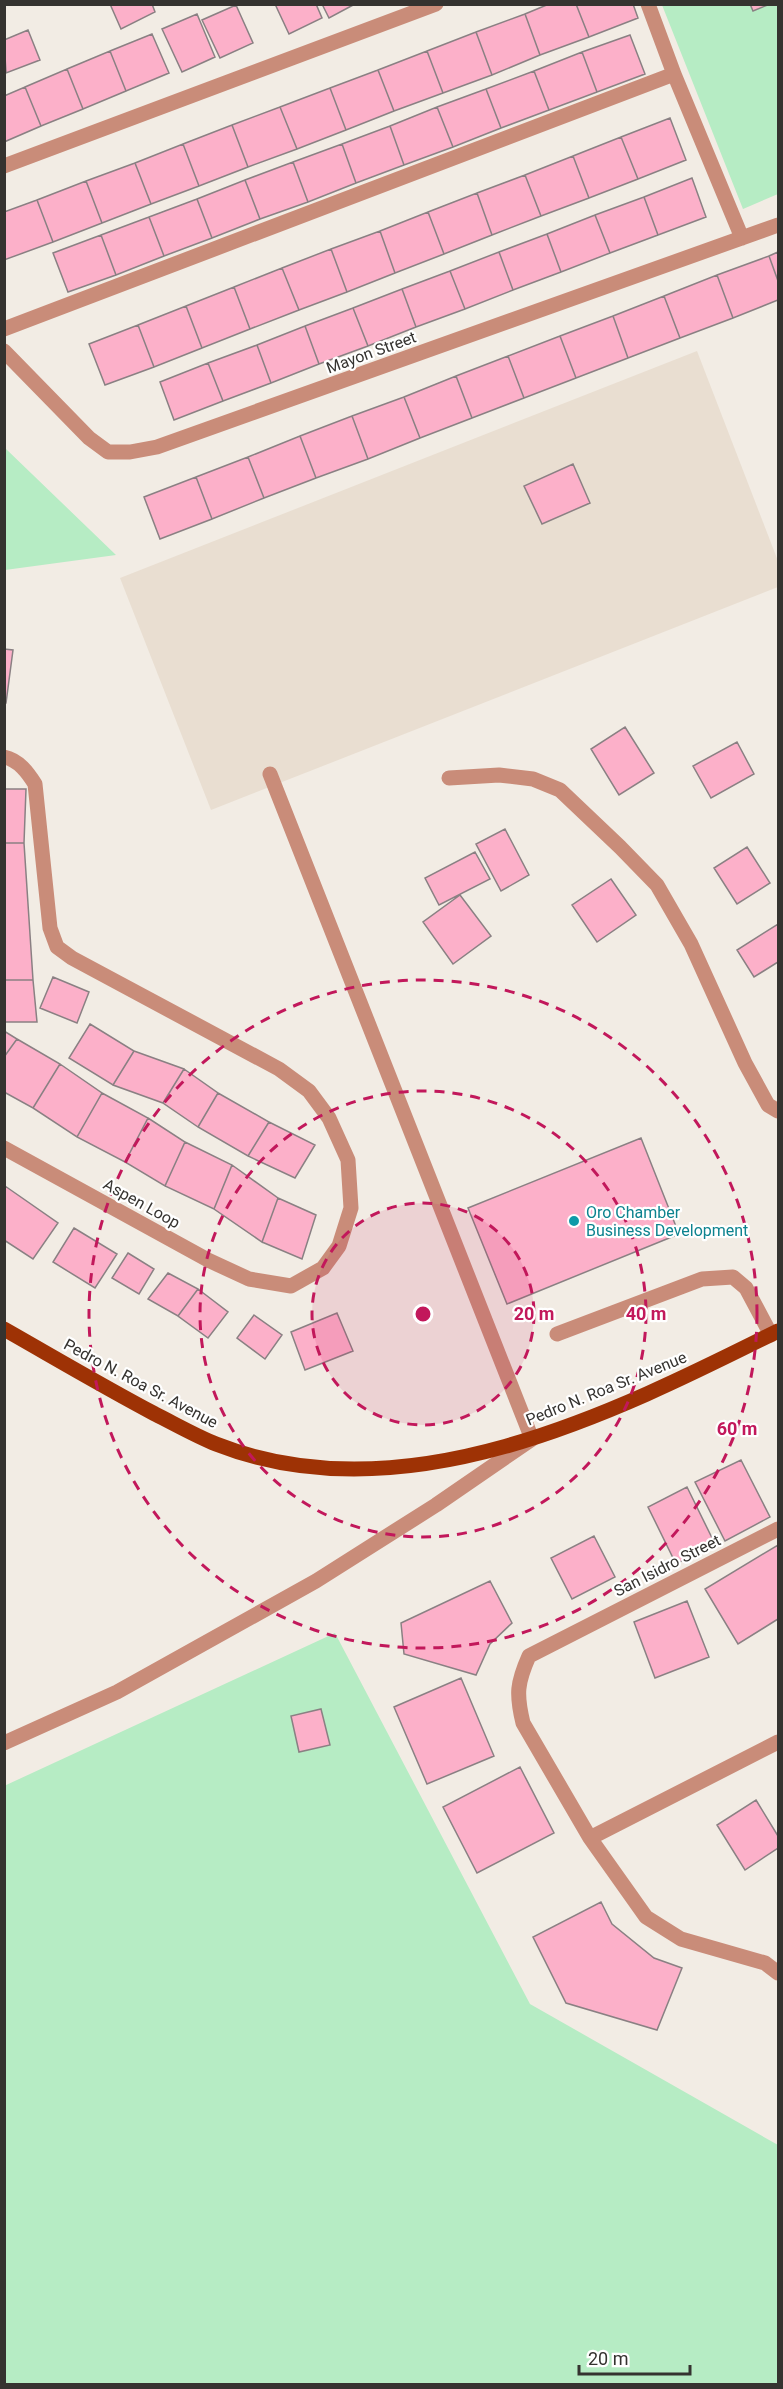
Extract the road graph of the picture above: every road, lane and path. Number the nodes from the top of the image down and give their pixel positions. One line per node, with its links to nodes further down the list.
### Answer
1 (436, 4): 4 (street)
2 (648, 4): 3 (street)
3 (674, 74): 6 (street); 7 (street)
4 (4, 166)
5 (778, 225): 6 (street, Mayon Street)
6 (742, 238): 8 (street, Mayon Street)
7 (4, 329)
8 (4, 351)
9 (4, 758): 13 (street, Aspen Loop)
10 (270, 774): 17 (street)
11 (449, 778): 12 (street)
12 (778, 1111)
13 (4, 1148)
14 (4, 1329): 17 (main road, Pedro N. Roa Sr. Avenue)
15 (775, 1333): 16 (street); 17 (main road, Pedro N. Roa Sr. Avenue)
16 (557, 1334)
17 (531, 1439): 20 (street)
18 (778, 1529): 21 (street, San Isidro Street)
19 (778, 1742): 21 (street)
20 (4, 1743)
21 (590, 1838): 22 (street, San Isidro Street)
22 (772, 1959): 23 (street)
23 (778, 1973)

